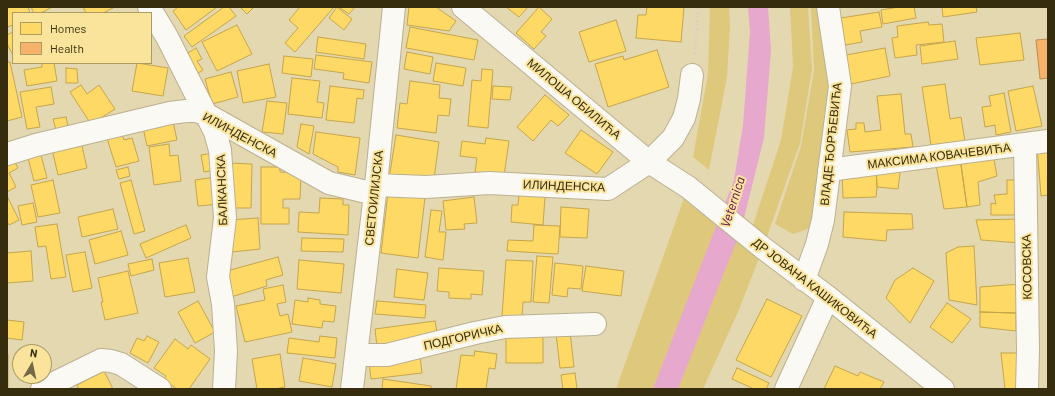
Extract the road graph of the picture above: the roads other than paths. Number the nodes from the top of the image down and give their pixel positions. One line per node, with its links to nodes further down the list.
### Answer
1 (149, 7): 6 (street, БАЛКАНСКА)
2 (394, 7): 13 (street, СВЕТОИЛИЈСКА)
3 (463, 7): 10 (street, МИЛОША ОБИЛИЋА)
4 (828, 7): 11 (street, ВЛАДЕ ЂОРЂЕВИЋА)
5 (692, 75): 10 (street, ИЛИНДЕНСКА)
6 (206, 114): 9 (street, ИЛИНДЕНСКА); 13 (street, ИЛИНДЕНСКА); 20 (street, БАЛКАНСКА)
7 (1048, 141): 8 (street, МАКСИМА КОВАЧЕВИЋА)
8 (1025, 144): 11 (street, МАКСИМА КОВАЧЕВИЋА); 24 (street, КОСОВСКА)
9 (7, 154)
10 (649, 162): 12 (street, МИЛОША ОБИЛИЋА); 13 (street, ИЛИНДЕНСКА)
11 (829, 170): 14 (street, ВЛАДЕ ЂОРЂЕВИЋА)
12 (688, 187): 14 (street, ДР ЈОВАНА КАШИКОВИЋА)
13 (375, 189): 17 (street, СВЕТОИЛИЈСКА)
14 (804, 280): 15 (street, ДР ЈОВАНА КАШИКОВИЋА)
15 (828, 297): 22 (street); 23 (street, ДР ЈОВАНА КАШИКОВИЋА)
16 (595, 324): 17 (street, ПОДГОРИЧКА)
17 (356, 355): 21 (street, СВЕТОИЛИЈСКА)
18 (42, 389): 19 (street)
19 (160, 389)
20 (224, 389)
21 (352, 389)
22 (786, 389)
23 (943, 389)
24 (1027, 389)

